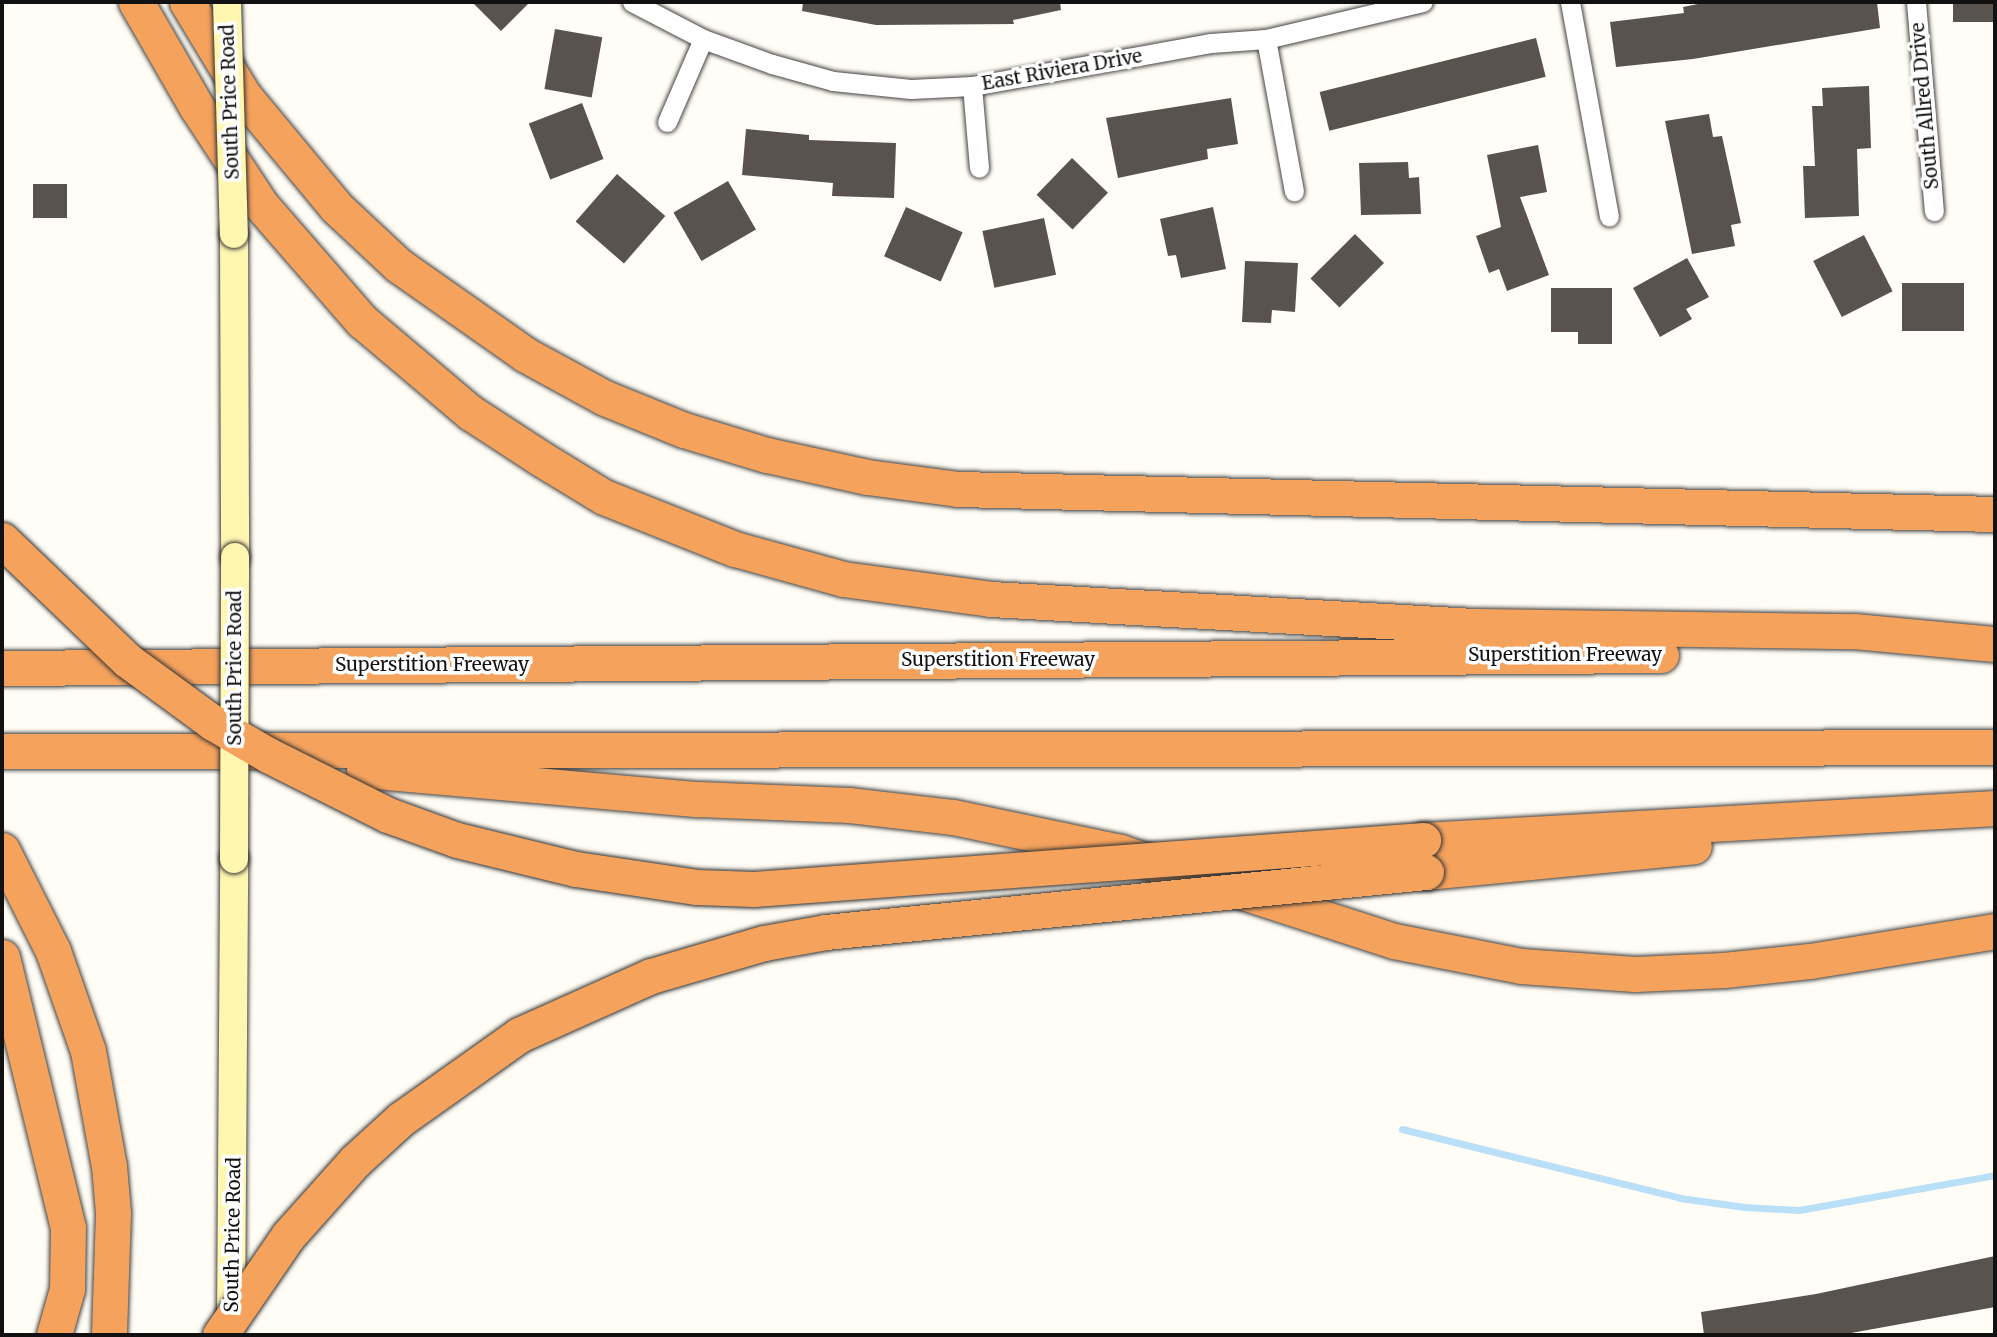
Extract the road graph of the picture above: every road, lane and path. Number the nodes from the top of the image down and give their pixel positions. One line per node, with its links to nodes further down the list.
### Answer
1 (136, 2): 18 (highway)
2 (187, 2): 16 (highway)
3 (227, 2): 33 (main road, South Price Road, bridge)
4 (632, 2): 8 (street, East Riviera Drive)
5 (1423, 2): 9 (street, East Riviera Drive)
6 (1570, 2): 15 (street)
7 (1916, 2): 14 (street, South Allred Drive)
8 (703, 39): 10 (street, East Riviera Drive); 11 (street)
9 (1266, 39): 10 (street, East Riviera Drive); 13 (street)
10 (972, 86): 12 (street)
11 (667, 122)
12 (979, 168)
13 (1294, 191)
14 (1934, 211)
15 (1609, 216)
16 (1995, 514)
17 (2, 540): 27 (highway, bridge)
18 (1995, 644)
19 (1995, 652): 20 (highway, Superstition Freeway)
20 (2, 667)
21 (1995, 747): 22 (highway)
22 (180, 750): 23 (highway); 28 (highway)
23 (2, 751)
24 (1995, 808): 27 (highway)
25 (1995, 818): 27 (highway)
26 (2, 850): 31 (highway)
27 (1424, 856): 32 (highway, bridge)
28 (1995, 931)
29 (2, 957): 30 (highway)
30 (54, 1335)
31 (109, 1335)
32 (220, 1335)
33 (230, 1335)

